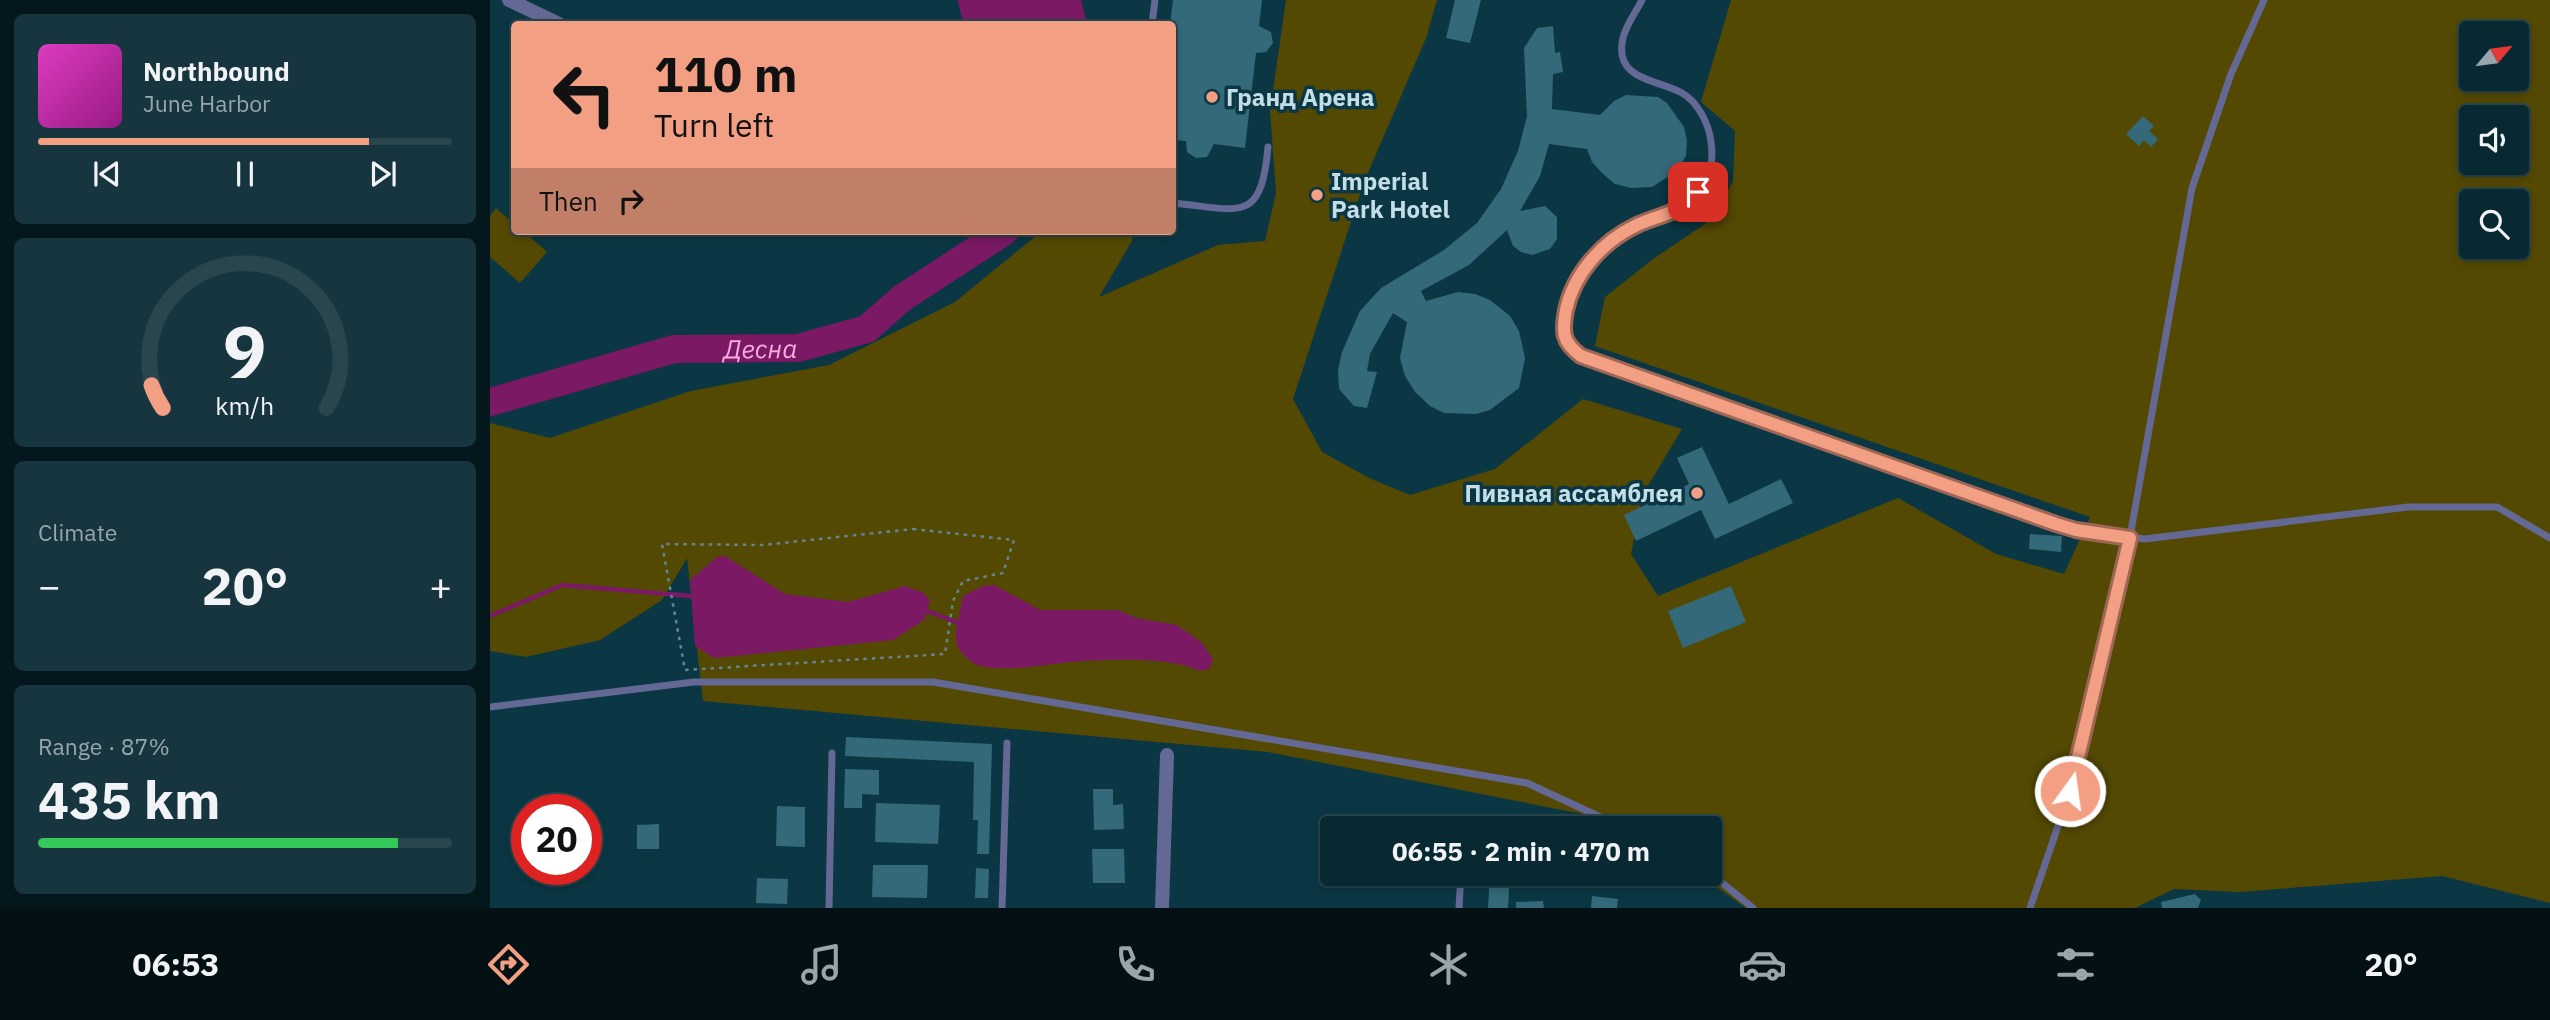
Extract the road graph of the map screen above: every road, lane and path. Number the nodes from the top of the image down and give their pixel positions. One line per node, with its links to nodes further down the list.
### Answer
1 (509, 0): 5 (street)
2 (1155, 0): 6 (lane)
3 (1643, 0): 9 (lane)
4 (2264, 0): 9 (lane)
5 (553, 21)
6 (1152, 21)
7 (1268, 147): 8 (lane)
8 (1176, 203)
9 (2130, 538): 10 (lane); 24 (lane)
10 (2550, 538)
11 (948, 630): 11 (path)
12 (490, 707): 16 (lane)
13 (1007, 743): 20 (lane)
14 (832, 753): 19 (lane)
15 (1167, 755): 21 (street)
16 (1598, 816)
17 (1722, 883): 23 (lane)
18 (1460, 886): 22 (lane)
19 (829, 908)
20 (1002, 908)
21 (1162, 908)
22 (1459, 908)
23 (1753, 908)
24 (2030, 908)

